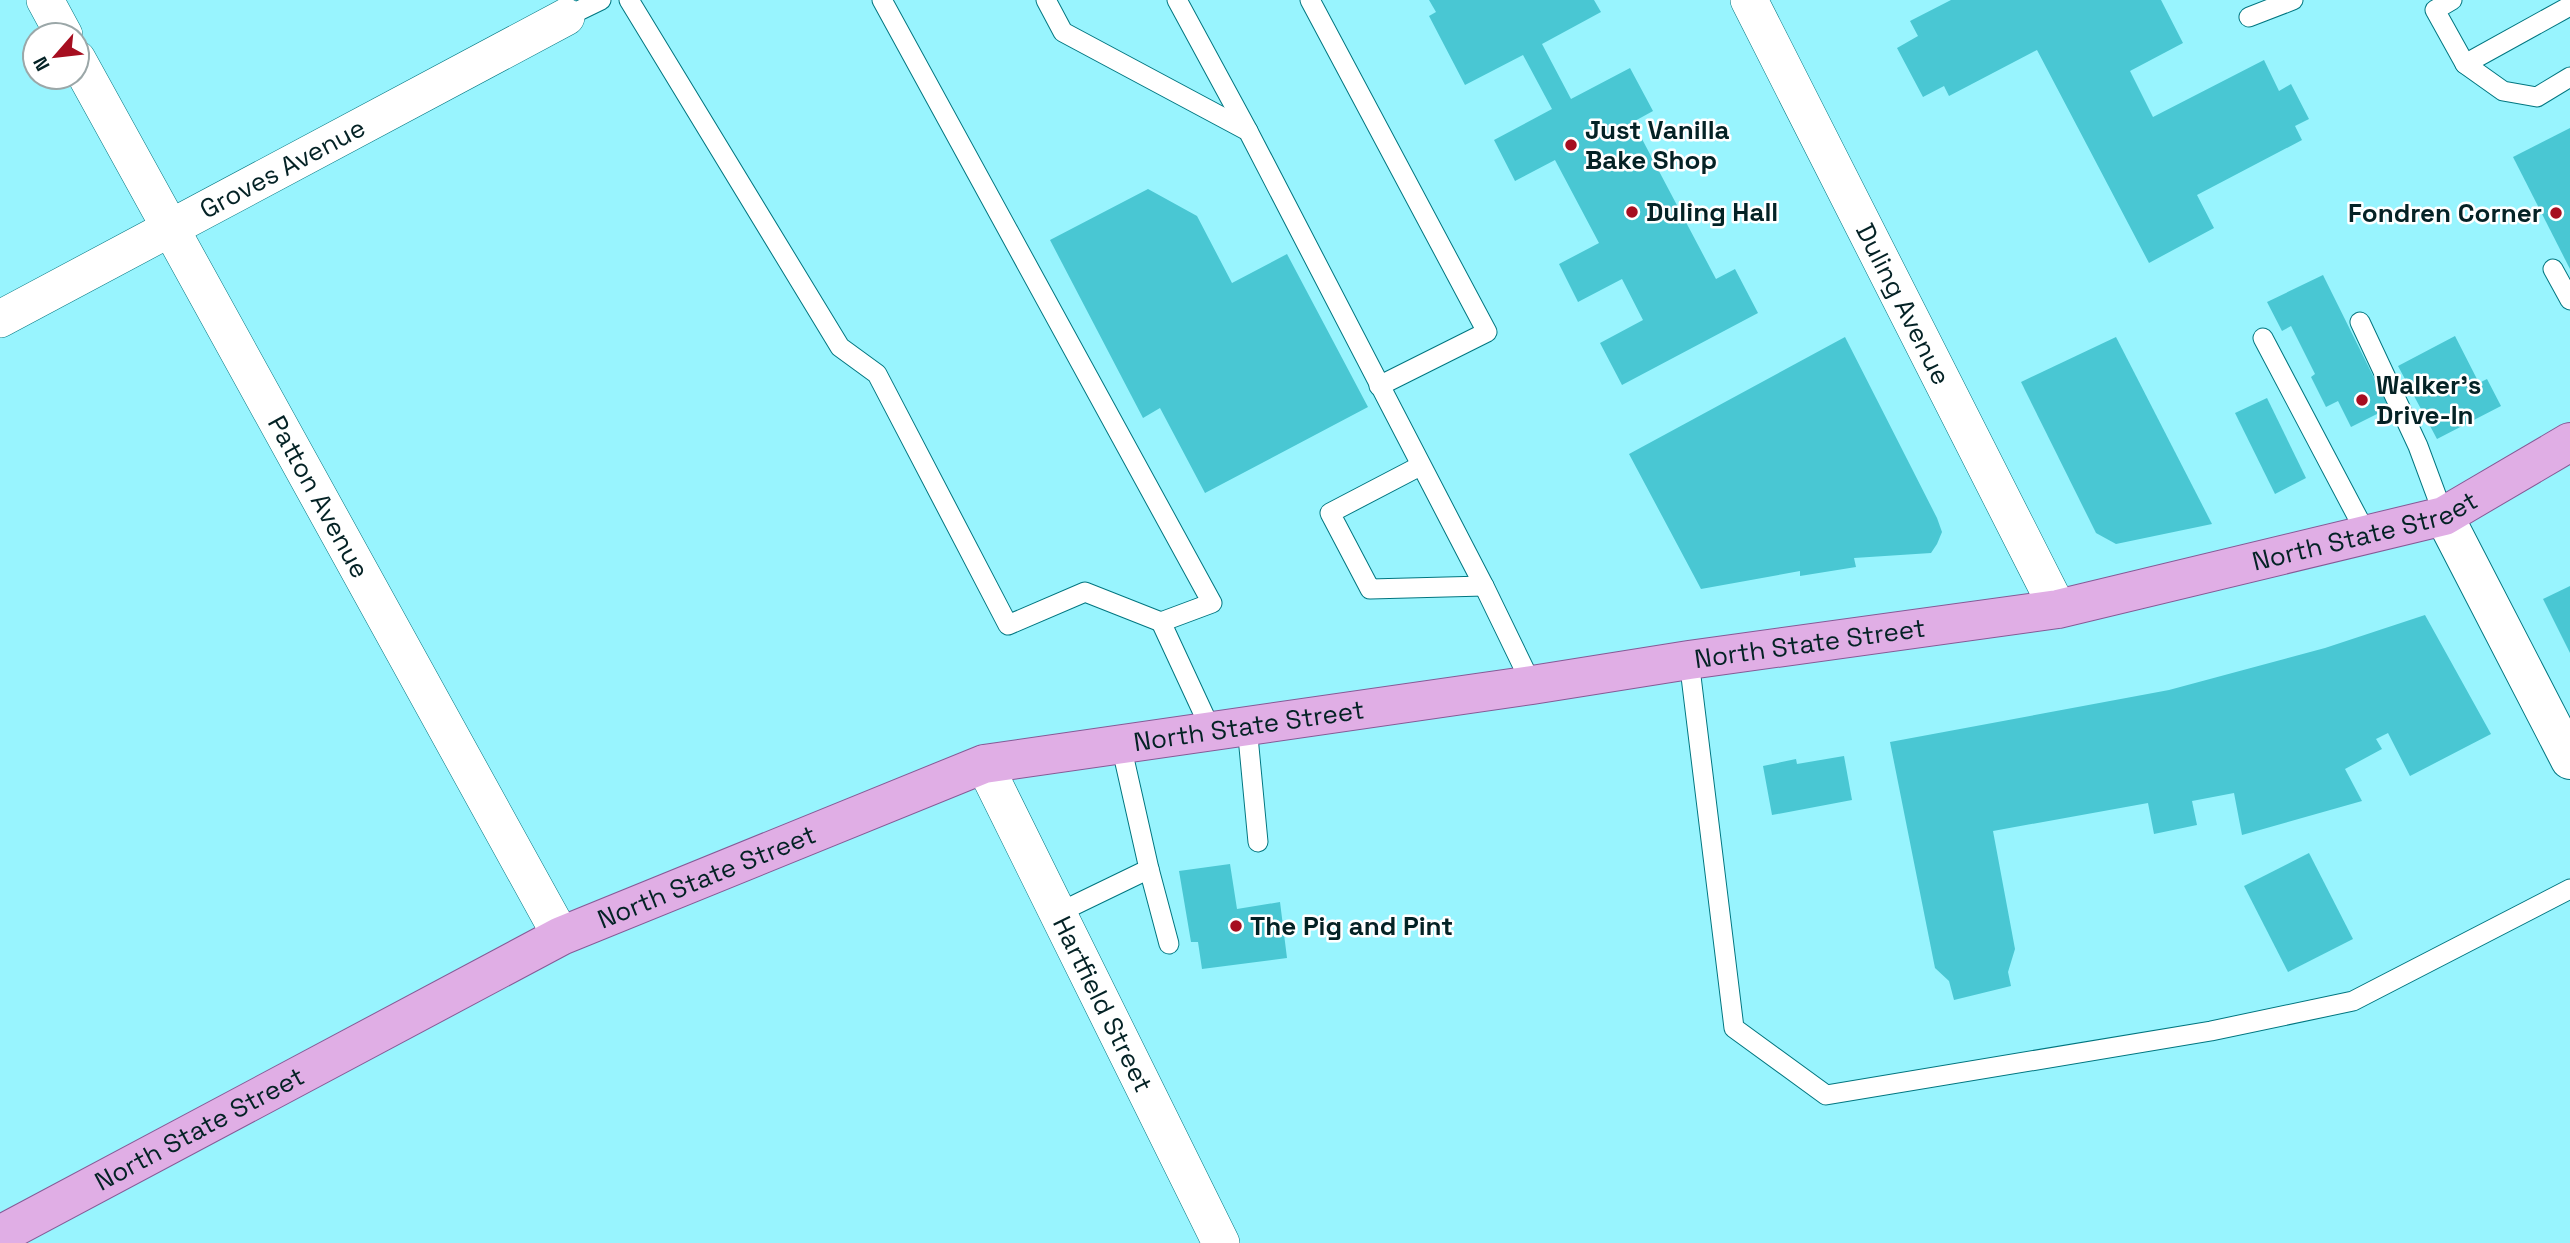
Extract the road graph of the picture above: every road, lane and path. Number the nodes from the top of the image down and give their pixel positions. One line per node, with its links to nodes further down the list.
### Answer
1 (45, 0): 14 (street)
2 (601, 0): 12 (lane)
3 (629, 0): 32 (lane)
4 (881, 0): 32 (lane)
5 (1046, 0): 18 (lane)
6 (1177, 0): 18 (lane)
7 (1310, 0): 25 (lane)
8 (1749, 0): 31 (street, Duling Avenue)
9 (2292, 0): 13 (lane)
10 (2452, 0): 15 (lane)
11 (2570, 6): 15 (lane)
12 (566, 17): 19 (street, Groves Avenue)
13 (2249, 17)
14 (56, 21)
15 (2465, 64): 16 (lane)
16 (2570, 77)
17 (91, 83): 19 (street, Patton Avenue)
18 (1248, 131): 25 (lane)
19 (171, 229): 22 (street, Groves Avenue); 43 (street, Patton Avenue)
20 (2553, 269): 21 (lane)
21 (2570, 300)
22 (0, 319)
23 (2360, 322): 28 (lane)
24 (2263, 338): 29 (lane)
25 (1379, 386): 27 (lane)
26 (2570, 442): 28 (main road, North State Street)
27 (1420, 466): 30 (lane); 30 (lane)
28 (2444, 516): 29 (main road, North State Street); 37 (street)
29 (2367, 535): 31 (main road, North State Street)
30 (1484, 586): 34 (lane)
31 (2058, 609): 33 (main road, North State Street)
32 (1161, 622): 35 (lane)
33 (1689, 660): 34 (main road, North State Street); 41 (lane)
34 (1532, 685): 35 (main road, North State Street)
35 (1229, 729): 36 (main road, North State Street); 39 (lane)
36 (1121, 745): 38 (main road, North State Street); 40 (lane)
37 (2570, 760)
38 (984, 764): 42 (street, Hartfield Street); 43 (main road, North State Street)
39 (1258, 842)
40 (1149, 869): 42 (lane); 44 (lane)
41 (2570, 889)
42 (1058, 913): 46 (street, Hartfield Street)
43 (561, 936): 45 (main road, North State Street)
44 (1169, 944)
45 (0, 1235)
46 (1221, 1243)

